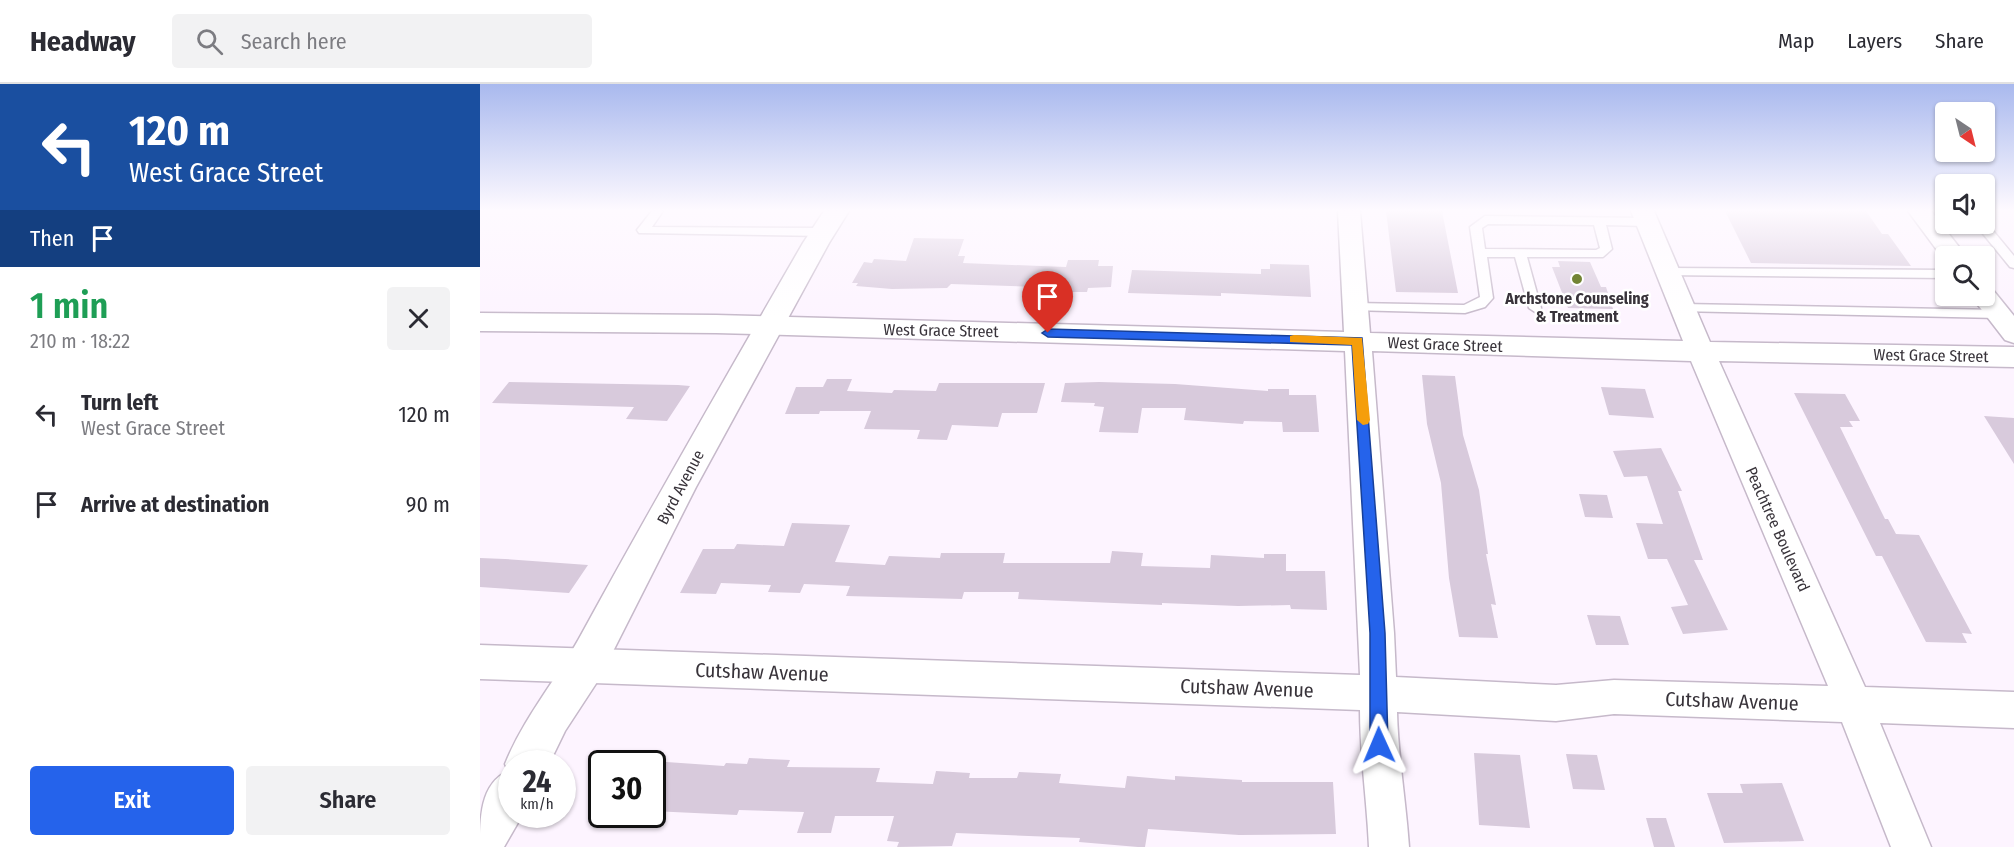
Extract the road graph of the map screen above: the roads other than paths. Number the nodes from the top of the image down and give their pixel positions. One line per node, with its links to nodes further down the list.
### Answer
1 (816, 247): 18 (street, Byrd Avenue)
2 (1351, 247): 14 (street)
3 (1479, 247): 7 (lane)
4 (1605, 247): 8 (lane)
5 (1657, 247): 10 (street, Peachtree Boulevard)
6 (2000, 247): 9 (lane)
7 (1480, 253): 8 (lane); 14 (lane)
8 (1520, 253): 15 (lane)
9 (2014, 264)
10 (1668, 272): 11 (lane); 16 (street, Peachtree Boulevard)
11 (1935, 274)
12 (1935, 306): 16 (lane)
13 (1992, 306): 19 (street)
14 (1355, 308): 20 (street)
15 (1535, 308)
16 (1683, 308): 21 (street, Peachtree Boulevard)
17 (480, 322): 18 (street, West Grace Street)
18 (769, 326): 20 (street, West Grace Street); 24 (street, Byrd Avenue)
19 (2014, 334)
20 (1358, 341): 21 (street, West Grace Street); 25 (street)
21 (1701, 351): 22 (street, West Grace Street); 26 (street, Peachtree Boulevard)
22 (2014, 357)
23 (480, 662): 24 (street, Cutshaw Avenue)
24 (585, 666): 25 (street, Cutshaw Avenue); 28 (street, Byrd Avenue)
25 (1378, 694): 26 (street, Cutshaw Avenue); 31 (street)
26 (1853, 705): 27 (street, Cutshaw Avenue); 32 (street, Peachtree Boulevard)
27 (2014, 710)
28 (533, 750)
29 (498, 815): 30 (street)
30 (480, 846)
31 (1389, 847)
32 (1911, 847)

